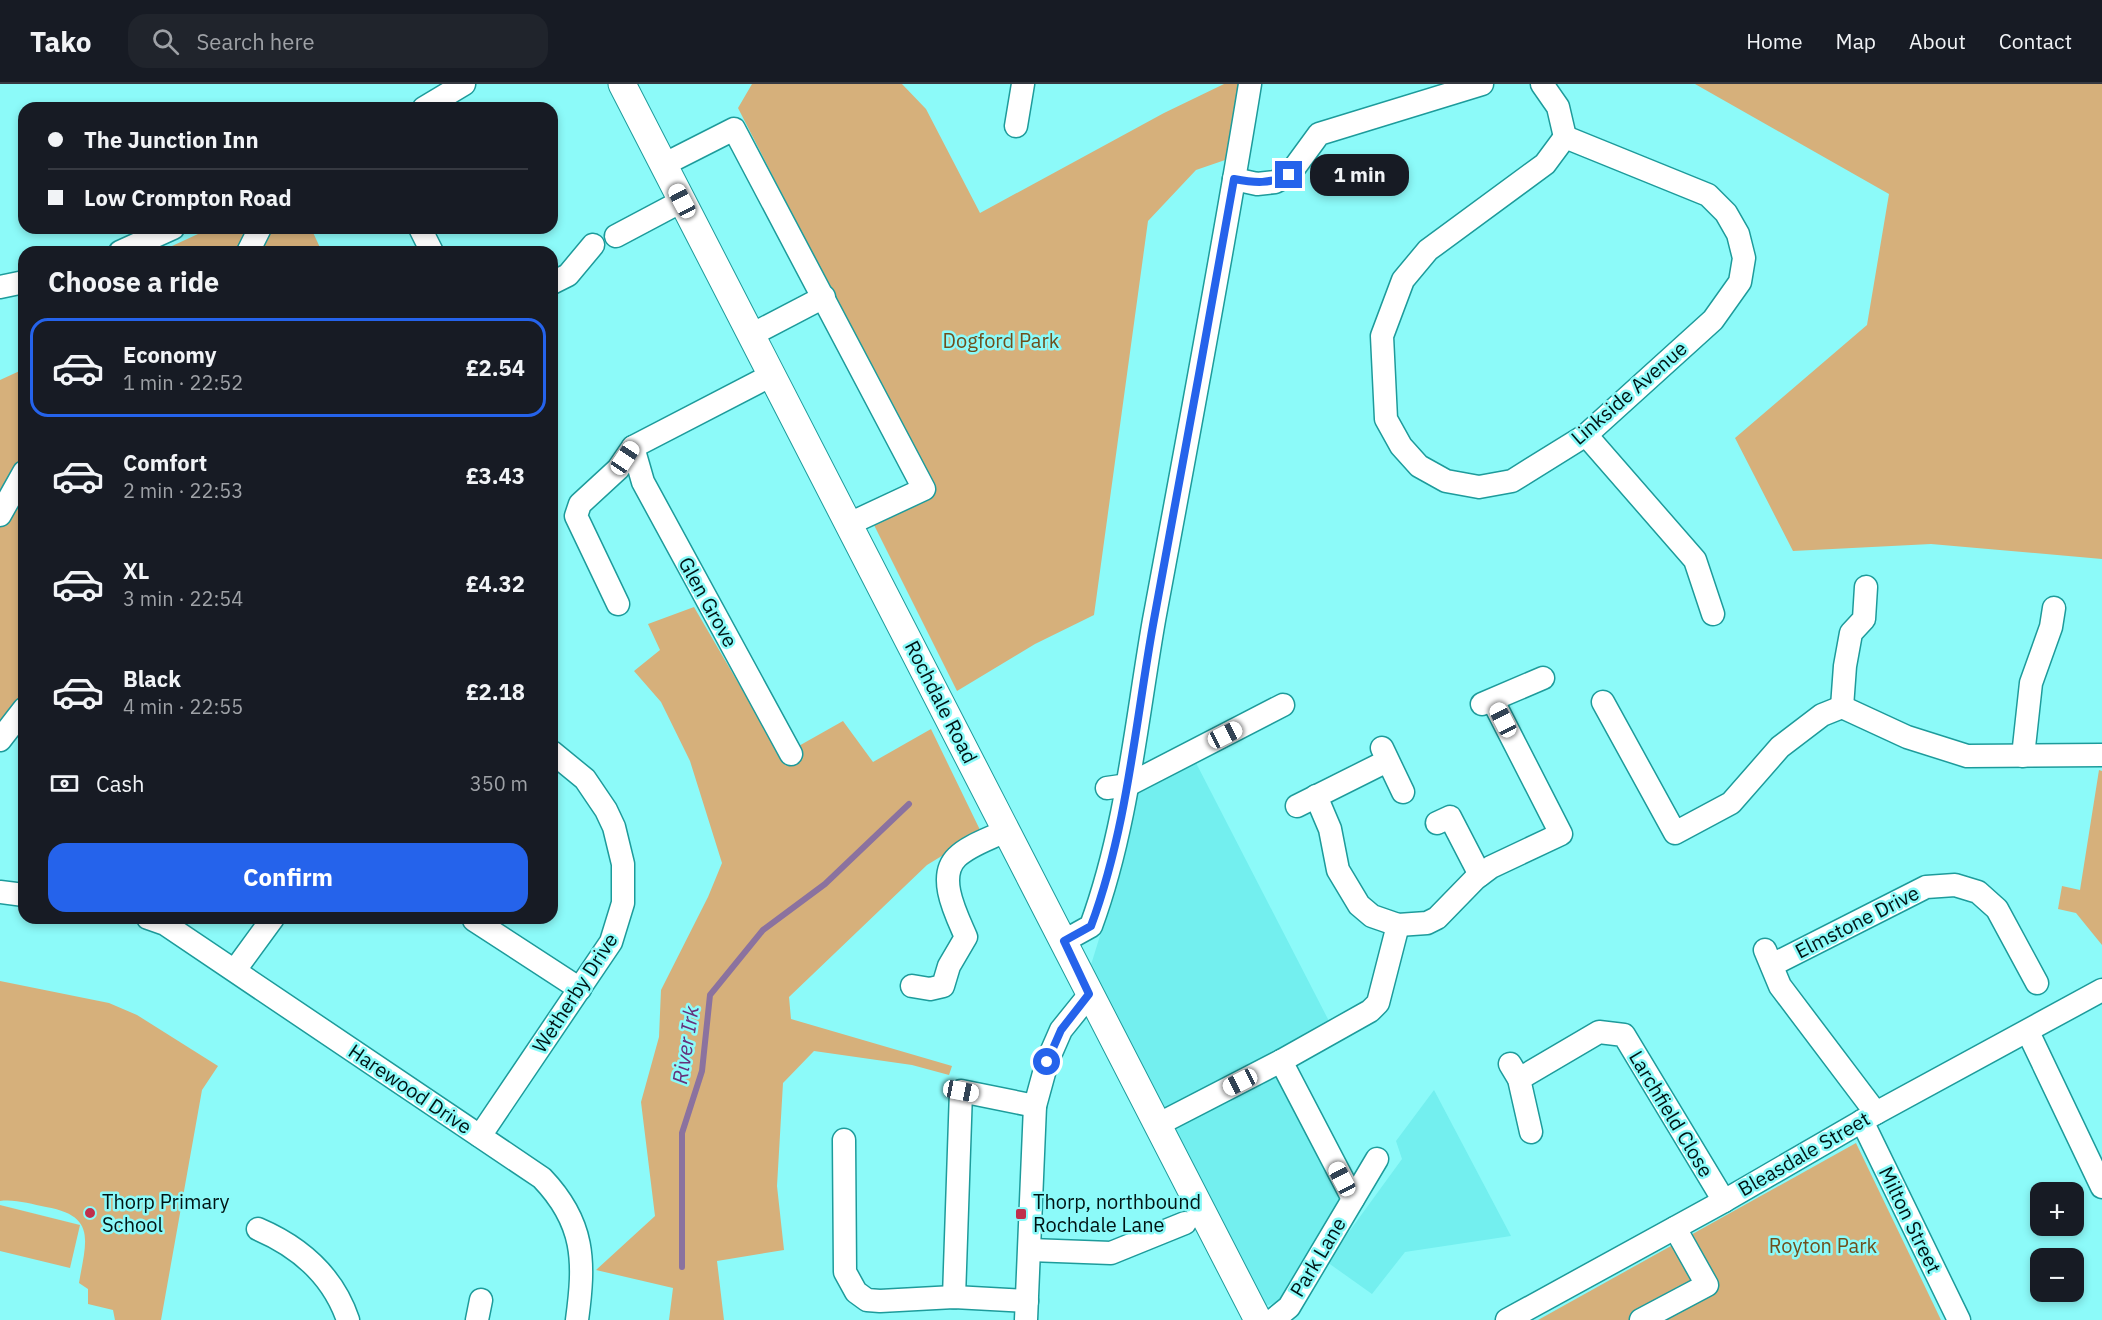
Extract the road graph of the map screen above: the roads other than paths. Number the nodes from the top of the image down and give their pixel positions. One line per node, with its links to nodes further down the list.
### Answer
1 (464, 84): 7 (street)
2 (622, 84): 10 (main road, Rochdale Road)
3 (1023, 84): 8 (street)
4 (1250, 84): 11 (street)
5 (1482, 84): 11 (street)
6 (1542, 84): 9 (street)
7 (434, 102)
8 (1016, 126)
9 (1565, 137): 23 (street, Linkside Avenue); 23 (street, Linkside Avenue)
10 (663, 165): 12 (main road, Rochdale Road); 20 (street)
11 (1234, 179): 42 (street)
12 (682, 201): 14 (street); 21 (main road, Rochdale Road)
13 (160, 234): 16 (street)
14 (616, 236)
15 (593, 245): 17 (street)
16 (133, 246)
17 (558, 280)
18 (18, 283): 19 (street)
19 (0, 286)
20 (824, 297): 21 (street); 27 (street)
21 (753, 334): 22 (main road, Rochdale Road)
22 (772, 375): 24 (street); 27 (main road, Rochdale Road)
23 (1586, 435): 31 (street)
24 (633, 447): 29 (street); 38 (street, Glen Grove)
25 (18, 483): 26 (street)
26 (0, 515)
27 (849, 525): 45 (main road, Rochdale Road)
28 (1866, 587): 35 (street)
29 (618, 604)
30 (2054, 608): 40 (street)
31 (1713, 614)
32 (1543, 678): 46 (street)
33 (1603, 702): 35 (street)
34 (1283, 705): 42 (street)
35 (1842, 707): 40 (street)
36 (18, 717): 37 (street)
37 (0, 740)
38 (791, 754)
39 (558, 756): 57 (street, Wetherby Drive)
40 (2023, 756): 41 (street)
41 (2102, 756)
42 (1118, 786): 53 (street)
43 (1403, 792): 52 (street)
44 (1437, 823): 46 (street)
45 (1007, 830): 53 (main road, Rochdale Road); 56 (street)
46 (1480, 875): 52 (street)
47 (0, 891): 48 (street)
48 (18, 894)
49 (165, 924): 54 (street, Harewood Drive)
50 (269, 924): 54 (street)
51 (480, 924): 57 (street)
52 (1398, 925): 61 (street)
53 (1064, 941): 59 (main road, Rochdale Road)
54 (235, 970): 66 (street, Harewood Drive)
55 (2037, 983): 63 (street, Elmstone Drive)
56 (912, 986)
57 (580, 988): 66 (street, Wetherby Drive)
58 (2102, 990): 60 (street, Bleasdale Street)
59 (1089, 994): 62 (street); 64 (main road, Rochdale Road)
60 (2028, 1032): 63 (street, Bleasdale Street); 68 (street)
61 (1281, 1061): 64 (street); 71 (street)
62 (1035, 1106): 76 (street); 77 (street)
63 (1869, 1117): 72 (street, Bleasdale Street); 85 (street, Milton Street)
64 (1159, 1124): 81 (main road, Rochdale Road)
65 (1531, 1132): 72 (street, Larchfield Close)
66 (480, 1136): 80 (street, Harewood Drive)
67 (844, 1140): 77 (street)
68 (2096, 1157): 70 (street)
69 (1377, 1159): 71 (street, Park Lane)
70 (2102, 1187)
71 (1353, 1199): 82 (street, Park Lane)
72 (1724, 1202): 74 (street, Bleasdale Street)
73 (1185, 1223): 76 (street)
74 (1675, 1228): 83 (street, Bleasdale Street); 84 (street)
75 (258, 1229): 79 (street)
76 (1030, 1250): 78 (street)
77 (954, 1297): 78 (street)
78 (1027, 1311)
79 (348, 1320)
80 (577, 1320)
81 (1258, 1320)
82 (1273, 1320)
83 (1507, 1320)
84 (1641, 1320)
85 (1959, 1320)

